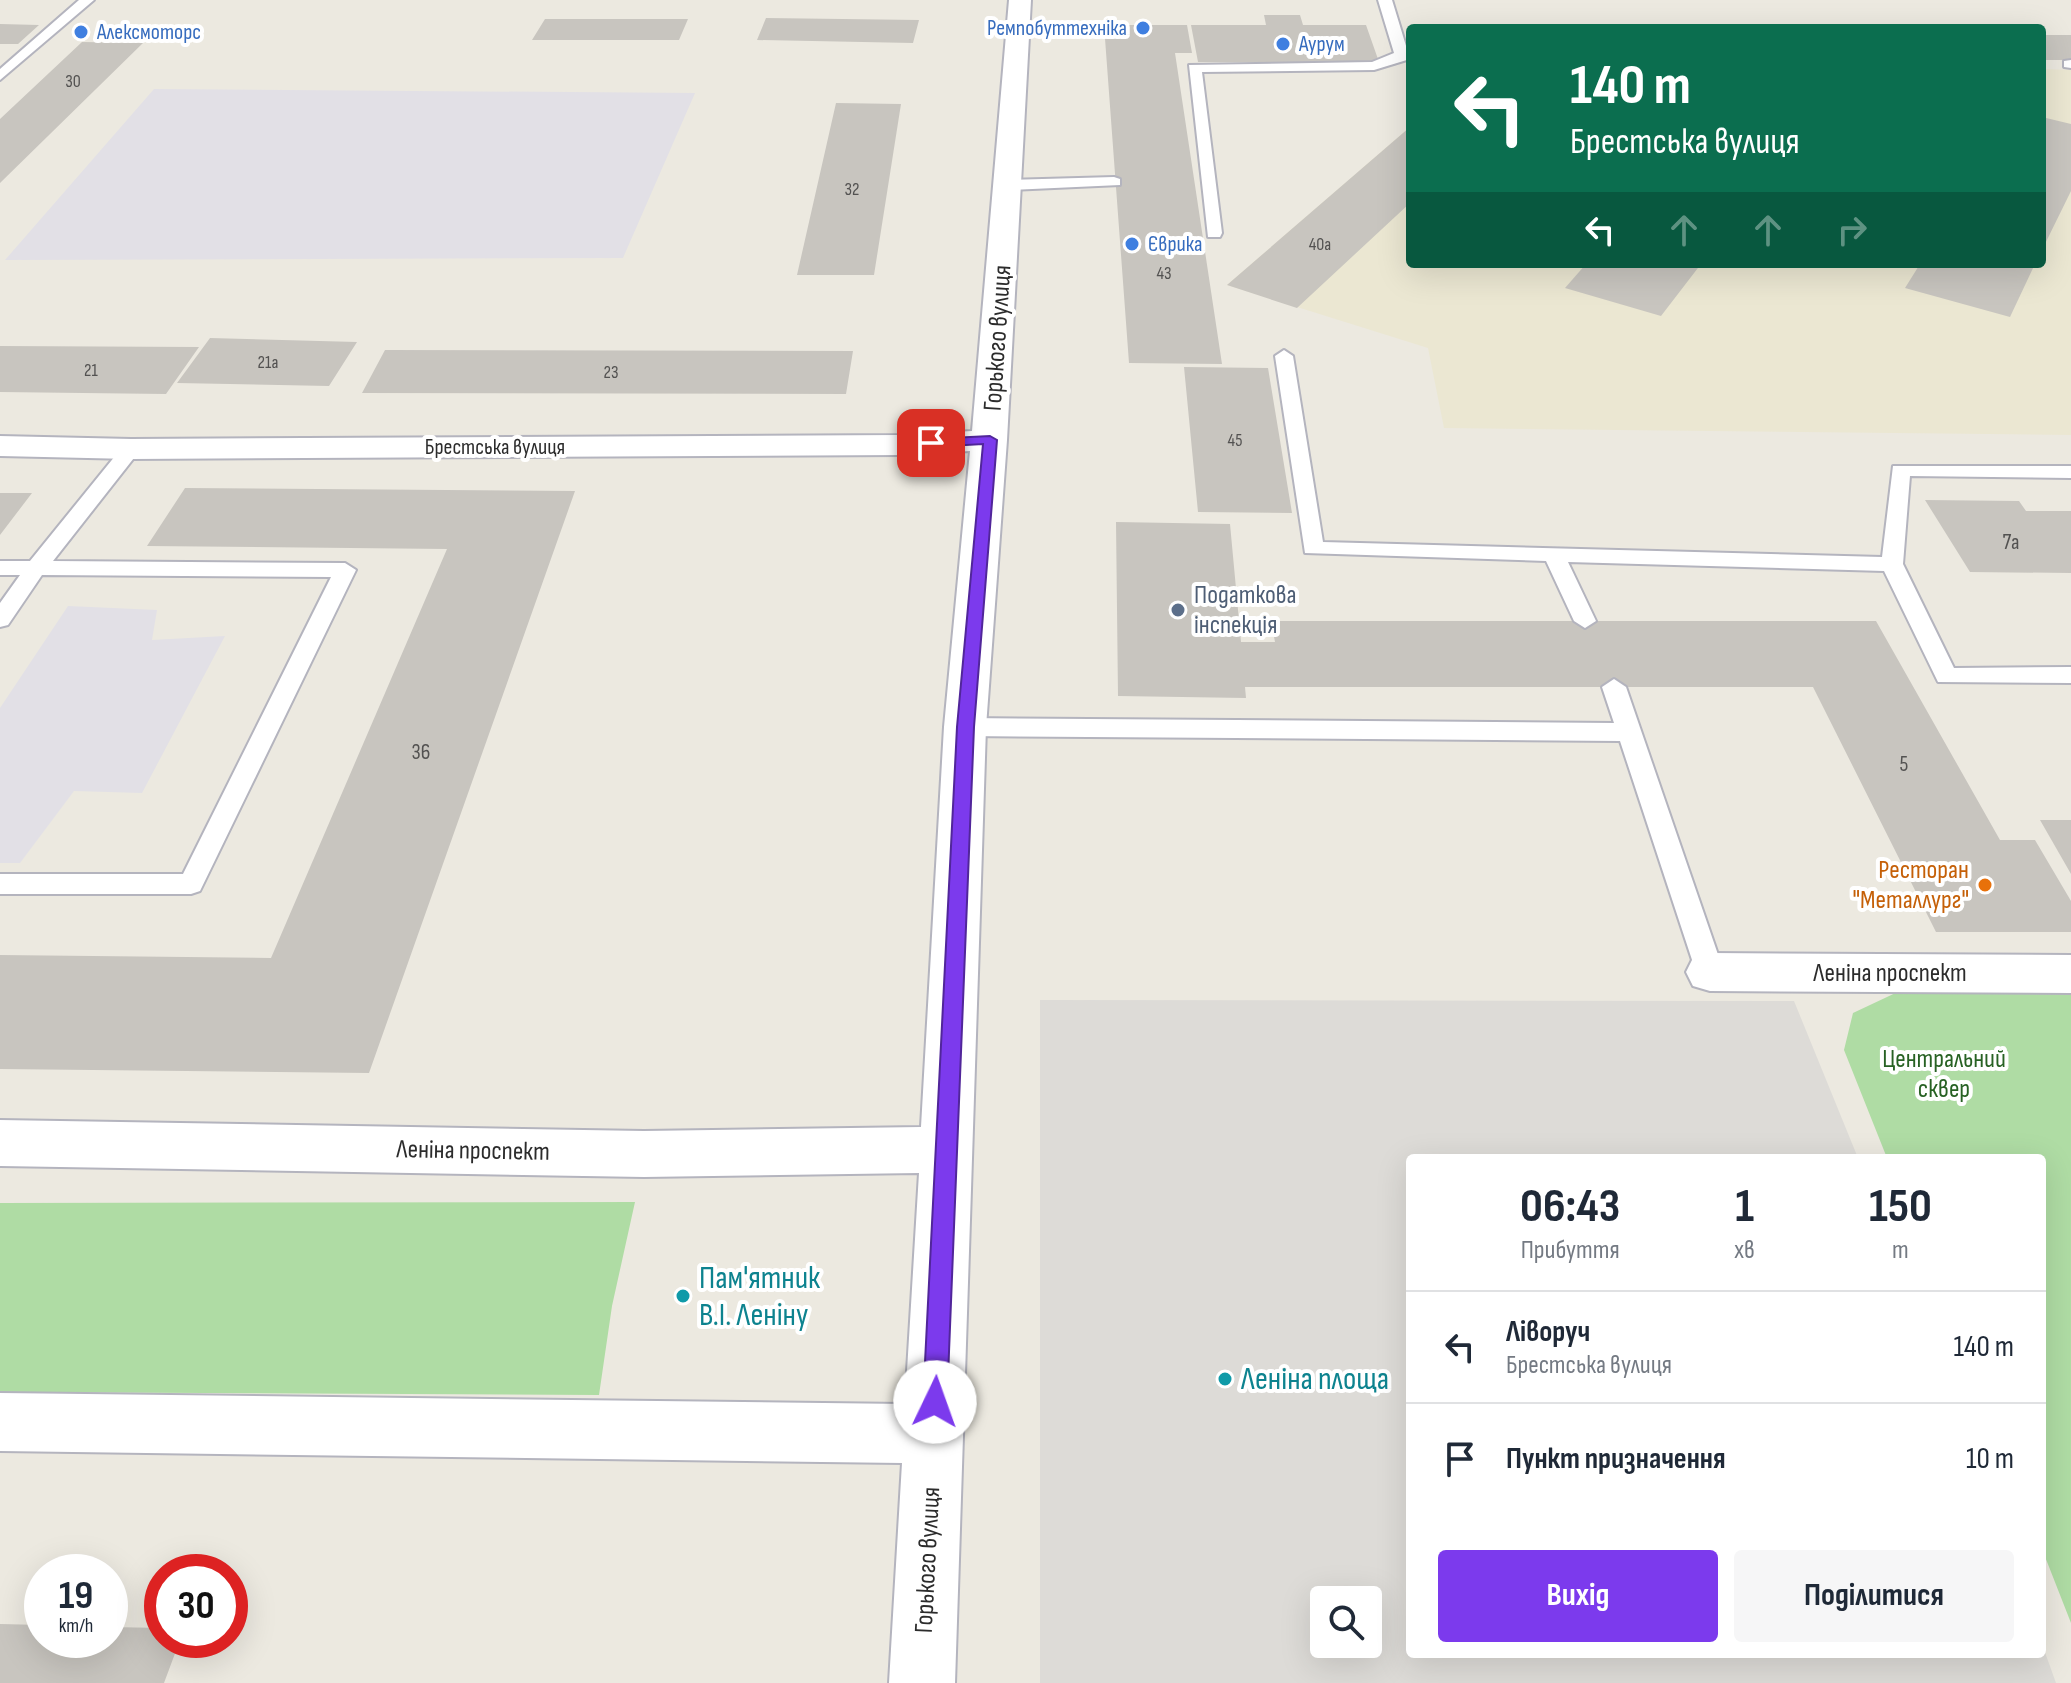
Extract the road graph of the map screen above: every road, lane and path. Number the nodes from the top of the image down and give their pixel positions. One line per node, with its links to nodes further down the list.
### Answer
1 (87, 0): 5 (lane)
2 (1020, 0): 7 (street, Горького вулиця)
3 (1385, 0): 4 (lane)
4 (1406, 55): 8 (lane)
5 (0, 76)
6 (1114, 182): 7 (lane)
7 (1009, 185): 10 (street, Горького вулиця)
8 (1214, 233)
9 (1284, 356): 14 (lane)
10 (990, 440): 12 (street, Брестська вулиця); 22 (street, Горького вулиця)
11 (0, 446): 12 (street, Брестська вулиця)
12 (131, 449): 17 (lane)
13 (2071, 472): 15 (lane)
14 (1554, 555): 15 (lane); 19 (lane)
15 (1892, 564): 20 (lane)
16 (0, 568): 17 (lane)
17 (36, 568): 18 (lane); 24 (lane)
18 (0, 620)
19 (1585, 621)
20 (2071, 675)
21 (1614, 687): 23 (lane)
22 (965, 727): 23 (lane); 28 (street, Горького вулиця)
23 (1630, 732): 25 (lane)
24 (0, 884)
25 (1710, 972): 26 (street, Леніна проспект)
26 (2071, 974)
27 (0, 1143): 28 (street, Леніна проспект)
28 (946, 1150): 30 (street, Горького вулиця)
29 (0, 1422): 30 (street)
30 (934, 1434): 31 (street, Горького вулиця)
31 (922, 1683)

